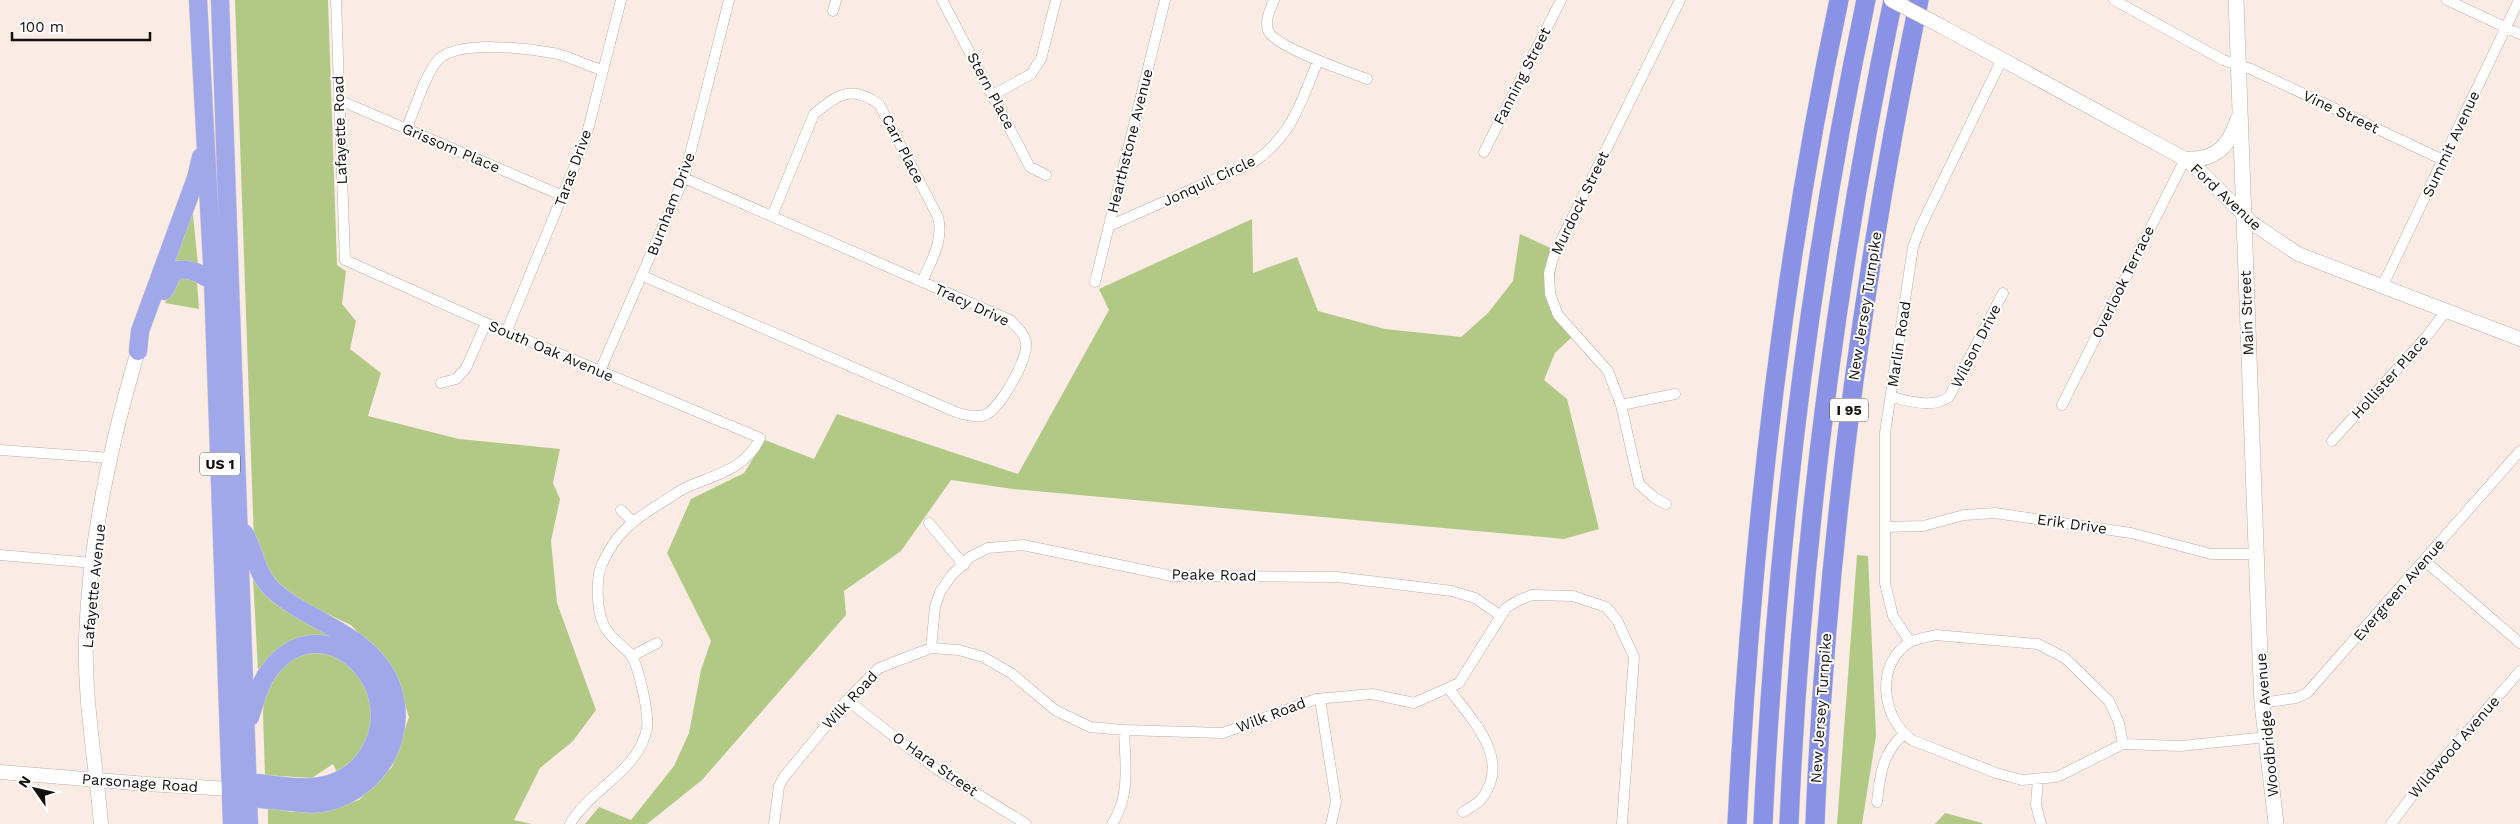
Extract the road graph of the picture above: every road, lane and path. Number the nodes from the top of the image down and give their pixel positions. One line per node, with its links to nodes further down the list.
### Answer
1 (198, 0): 33 (highway, US 1)
2 (220, 0): 70 (highway, US 1)
3 (336, 0): 30 (street, Lafayette Road)
4 (621, 0): 27 (street, Taras Drive)
5 (730, 0): 38 (street, Burnham Drive)
6 (836, 0): 21 (street)
7 (942, 0): 29 (street, Stern Place)
8 (1056, 0): 29 (street)
9 (1165, 0): 42 (street, Hearthstone Avenue)
10 (1274, 0): 25 (street)
11 (1561, 0): 34 (street, Fanning Street)
12 (1680, 0): 59 (street, Murdock Street)
13 (1840, 0): 109 (highway)
14 (1866, 0): 110 (highway)
15 (1892, 0): 24 (street, Ford Avenue, bridge); 111 (highway, New Jersey Turnpike / I 95)
16 (1919, 0): 112 (highway, New Jersey Turnpike / I 95)
17 (2114, 0): 26 (street, Vine Street)
18 (2236, 0): 26 (main road, Main Street)
19 (2447, 0): 22 (street)
20 (2519, 0): 22 (street, Summit Avenue)
21 (833, 12)
22 (2506, 28): 23 (street); 36 (street, Summit Avenue)
23 (2520, 34)
24 (2002, 59): 35 (street, Ford Avenue); 58 (street, Marlin Road)
25 (1318, 60): 28 (street); 42 (street, Jonquil Circle)
26 (2238, 65): 31 (main road, Main Street); 36 (street, Vine Street)
27 (603, 70): 32 (street); 39 (street, Taras Drive)
28 (1367, 79)
29 (993, 95): 37 (street, Stern Place)
30 (339, 100): 32 (street, Grissom Place); 43 (street, Lafayette Road)
31 (2240, 108): 35 (main road); 41 (main road, Main Street)
32 (406, 130): 39 (street, Grissom Place)
33 (206, 140): 45 (highway, US 1); 54 (highway)
34 (1484, 152)
35 (2184, 159): 41 (street, Ford Avenue); 60 (street, Overlook Terrace)
36 (2443, 160): 48 (street, Summit Avenue)
37 (1046, 175)
38 (684, 178): 40 (street, Tracy Drive); 44 (street, Burnham Drive)
39 (563, 196): 52 (street, Taras Drive)
40 (772, 216): 46 (street, Tracy Drive); 46 (street, Carr Place)
41 (2243, 216): 48 (street, Ford Avenue); 71 (main road, Main Street)
42 (1108, 226): 47 (street, Hearthstone Avenue)
43 (344, 260): 51 (street, South Oak Avenue)
44 (643, 276): 46 (street, Tracy Drive); 55 (street, Burnham Drive)
45 (213, 281): 54 (highway); 96 (highway, US 1)
46 (922, 282)
47 (1094, 282)
48 (2382, 287): 50 (street, Ford Avenue)
49 (2003, 293): 58 (street, Wilson Drive)
50 (2446, 311): 53 (street, Ford Avenue); 61 (street, Hollister Place)
51 (486, 323): 52 (street, South Oak Avenue); 56 (street)
52 (507, 330): 55 (street, South Oak Avenue)
53 (2520, 338)
54 (138, 351): 64 (street, Lafayette Avenue)
55 (600, 371): 67 (street, South Oak Avenue)
56 (441, 383)
57 (1675, 394): 59 (street)
58 (1891, 397): 69 (street, Marlin Road)
59 (1621, 405): 65 (street, Murdock Street)
60 (2062, 405)
61 (2332, 441)
62 (0, 450): 64 (street)
63 (2520, 451): 73 (street, Evergreen Avenue)
64 (111, 458): 74 (street, Lafayette Avenue)
65 (1666, 504)
66 (621, 510): 67 (street)
67 (632, 522): 82 (street)
68 (929, 523): 75 (street)
69 (1885, 526): 71 (street, Erik Drive); 79 (street, Marlin Road)
70 (239, 527): 88 (highway, US 1); 97 (highway)
71 (2257, 554): 77 (main road, Main Street)
72 (0, 555): 74 (street)
73 (2425, 560): 80 (street); 87 (street, Evergreen Avenue)
74 (94, 563): 95 (street, Lafayette Avenue)
75 (964, 564): 76 (street, Peake Road); 81 (street, Peake Road)
76 (1501, 616): 84 (street, Wilk Road); 108 (street, Wilk Road)
77 (2259, 626): 87 (main road, Woodbridge Avenue)
78 (657, 642): 82 (street)
79 (1910, 642): 90 (street); 92 (street)
80 (2520, 643)
81 (931, 648): 86 (street, Wilk Road); 89 (street, Wilk Road)
82 (632, 656): 103 (street)
83 (2520, 671): 115 (street, Wildwood Avenue)
84 (1450, 689): 85 (street, Wilk Road); 99 (street)
85 (1320, 699): 89 (street, Wilk Road); 107 (street)
86 (847, 700): 104 (street, Wilk Road); 105 (street, O Hara Street)
87 (2262, 703): 91 (main road, Woodbridge Avenue)
88 (246, 727): 97 (highway, US 1); 97 (highway)
89 (1124, 730): 106 (street)
90 (1904, 734): 94 (street); 98 (street)
91 (2266, 736): 92 (street); 114 (main road, Woodbridge Avenue)
92 (2123, 744): 94 (street)
93 (0, 772): 95 (street, Parsonage Road)
94 (2038, 778): 113 (street)
95 (97, 780): 96 (street, Parsonage Road); 100 (street, Lafayette Avenue)
96 (231, 788): 97 (highway); 101 (highway, US 1)
97 (248, 790): 102 (highway, US 1)
98 (1877, 802)
99 (1463, 812)
100 (101, 824)
101 (232, 824)
102 (249, 824)
103 (570, 824)
104 (774, 824)
105 (1026, 824)
106 (1112, 824)
107 (1331, 824)
108 (1622, 824)
109 (1737, 824)
110 (1763, 824)
111 (1789, 824)
112 (1815, 824)
113 (2041, 824)
114 (2276, 824)
115 (2391, 824)

